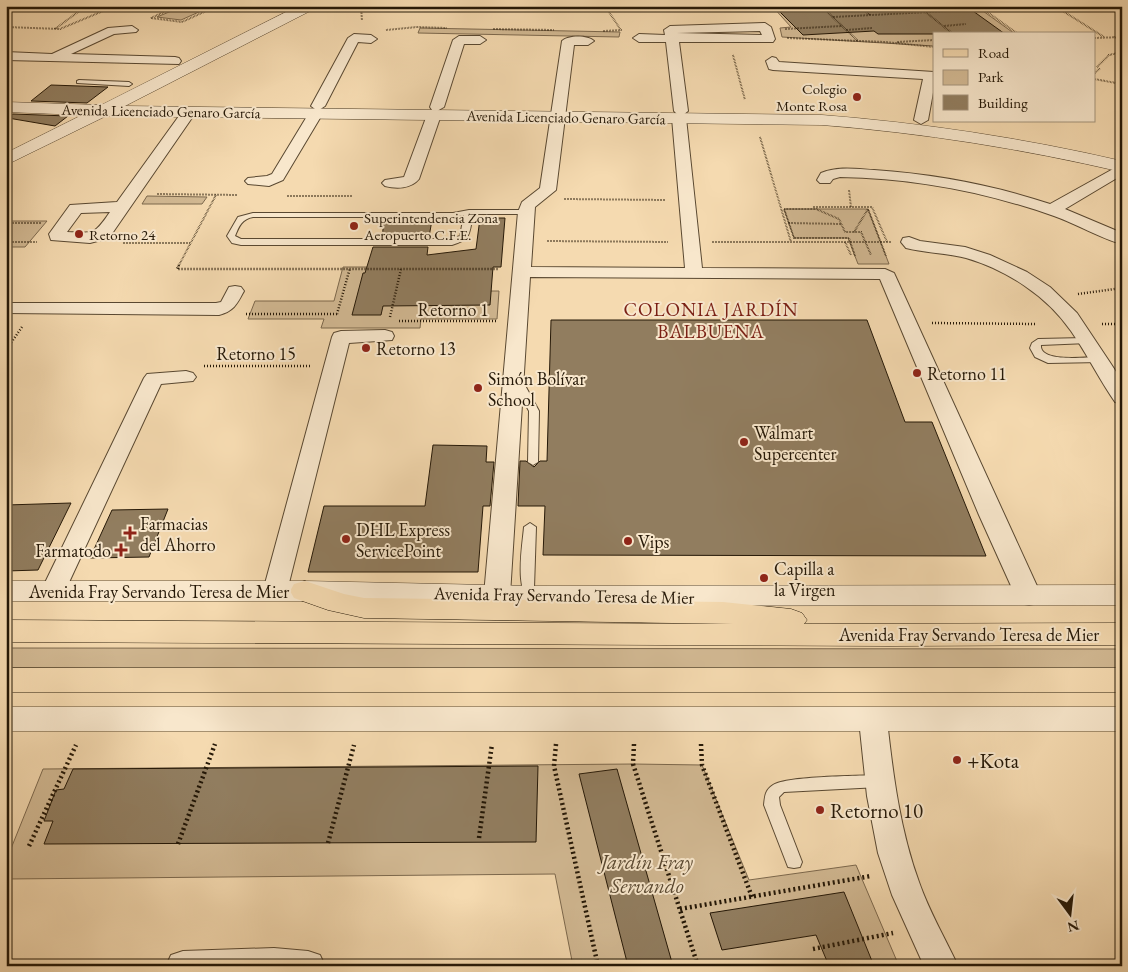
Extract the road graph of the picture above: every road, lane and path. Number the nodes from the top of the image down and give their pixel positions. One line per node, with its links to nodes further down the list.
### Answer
1 (12, 6): 18 (path)
2 (86, 6): 29 (path)
3 (115, 6): 29 (path)
4 (177, 6): 5 (path)
5 (218, 6)
6 (286, 6): 59 (street)
7 (309, 6): 67 (street)
8 (605, 6): 34 (path)
9 (821, 6): 15 (path); 21 (path)
10 (899, 6): 16 (path)
11 (918, 6): 19 (path)
12 (979, 6): 17 (path)
13 (1044, 6): 17 (path)
14 (1055, 6): 37 (path)
15 (800, 7)
16 (860, 7): 20 (path)
17 (984, 9): 19 (path); 36 (path)
18 (6, 10)
19 (926, 12): 20 (path); 24 (path)
20 (870, 15): 21 (path)
21 (833, 17): 23 (path)
22 (966, 24): 24 (path)
23 (842, 26): 30 (path); 33 (path)
24 (943, 26): 35 (path)
25 (6, 27): 29 (path)
26 (453, 28): 46 (path)
27 (491, 28): 32 (path)
28 (872, 28): 33 (path)
29 (55, 29)
30 (782, 29)
31 (132, 30): 57 (street)
32 (558, 30)
33 (846, 30): 50 (path)
34 (602, 31)
35 (951, 32)
36 (1015, 32)
37 (1095, 32)
38 (1096, 33): 45 (path)
39 (1122, 36): 40 (path)
40 (1114, 37): 45 (path); 51 (path)
41 (639, 38): 42 (street)
42 (672, 38): 42 (street); 76 (street)
43 (784, 38): 50 (path)
44 (1096, 38): 45 (path)
45 (1104, 38)
46 (371, 39): 72 (street)
47 (480, 40): 73 (street)
48 (933, 40): 52 (path)
49 (588, 41): 75 (street)
50 (859, 41): 52 (path)
51 (1121, 41)
52 (885, 42): 53 (path)
53 (933, 47)
54 (732, 52): 68 (path)
55 (1122, 52): 60 (path)
56 (6, 56): 57 (street)
57 (54, 58): 59 (street)
58 (772, 61): 61 (street)
59 (175, 62): 64 (street)
60 (1097, 67)
61 (932, 76): 78 (street)
62 (1096, 79): 65 (path)
63 (78, 82): 64 (lane)
64 (129, 84): 70 (street)
65 (1122, 84)
66 (6, 100): 70 (street, Avenida Licenciado Genaro García)
67 (118, 102): 70 (street); 72 (street, Avenida Licenciado Genaro García)
68 (746, 106)
69 (6, 107): 71 (street, Avenida Licenciado Genaro García)
70 (97, 107): 71 (street, Avenida Licenciado Genaro García); 74 (street, Avenida Licenciado Genaro García); 84 (street)
71 (75, 110): 82 (street)
72 (317, 110): 73 (street, Avenida Licenciado Genaro García); 74 (street, Avenida Licenciado Genaro García); 87 (street)
73 (435, 111): 75 (street, Avenida Licenciado Genaro García); 88 (street)
74 (189, 112): 89 (street)
75 (558, 113): 76 (street, Avenida Licenciado Genaro García); 95 (street)
76 (680, 114): 77 (street, Avenida Licenciado Genaro García); 103 (street)
77 (791, 116): 78 (street, Avenida Licenciado Genaro García); 85 (street, Avenida Licenciado Genaro García)
78 (920, 120): 80 (street, Avenida Licenciado Genaro García)
79 (933, 122): 83 (street, Avenida Licenciado Genaro García)
80 (933, 122)
81 (759, 136): 90 (path)
82 (6, 144)
83 (1122, 156)
84 (6, 160)
85 (1122, 168): 93 (street)
86 (825, 180): 93 (street)
87 (253, 181)
88 (390, 183)
89 (121, 207): 97 (street); 97 (street)
90 (780, 208): 104 (path); 108 (path)
91 (816, 209): 92 (path); 98 (path); 99 (path)
92 (868, 209): 100 (path); 107 (path)
93 (1052, 210): 101 (street)
94 (470, 212): 94 (lane); 95 (lane)
95 (526, 212): 102 (street)
96 (6, 223): 97 (path)
97 (65, 223)
98 (788, 223): 99 (path); 105 (path)
99 (842, 224): 100 (path)
100 (854, 232): 106 (path)
101 (1122, 239)
102 (524, 242): 103 (path); 114 (street)
103 (691, 242): 104 (path); 115 (street)
104 (791, 242): 105 (path)
105 (850, 242): 106 (path); 110 (path)
106 (866, 242): 107 (path); 111 (path)
107 (880, 242): 108 (path); 113 (path)
108 (887, 242): 109 (path); 113 (path)
109 (909, 242): 118 (street)
110 (856, 256)
111 (871, 256)
112 (401, 269): 114 (path); 121 (path); 125 (path)
113 (889, 270): 115 (street); 123 (street)
114 (521, 272): 115 (street); 122 (street)
115 (694, 272)
116 (1122, 288): 118 (path)
117 (235, 291): 120 (street)
118 (1051, 297): 124 (street)
119 (6, 308): 120 (street)
120 (225, 308): 121 (path)
121 (337, 314): 126 (path)
122 (518, 321): 125 (path, Retorno 1); 130 (street)
123 (908, 322): 124 (path); 141 (street)
124 (1075, 324): 127 (street)
125 (387, 329): 126 (street)
126 (342, 337): 129 (street)
127 (1085, 340): 128 (street); 128 (lane)
128 (1098, 360): 132 (street)
129 (334, 366): 131 (path, Retorno 15); 137 (street)
130 (514, 374): 133 (lane); 139 (street)
131 (186, 377): 135 (street)
132 (1122, 398)
133 (533, 462)
134 (530, 527): 140 (lane)
135 (53, 590): 136 (street, Avenida Fray Servando Teresa de Mier); 137 (street, Avenida Fray Servando Teresa de Mier)
136 (6, 591)
137 (275, 591): 138 (street, Avenida Fray Servando Teresa de Mier)
138 (305, 591): 139 (street, Avenida Fray Servando Teresa de Mier); 145 (main road)
139 (497, 595): 140 (street, Avenida Fray Servando Teresa de Mier)
140 (535, 596): 141 (street, Avenida Fray Servando Teresa de Mier)
141 (1029, 596): 142 (street, Avenida Fray Servando Teresa de Mier)
142 (1122, 596)
143 (6, 631): 145 (main road, Avenida Fray Servando Teresa de Mier)
144 (1122, 634): 145 (main road, Avenida Fray Servando Teresa de Mier)
145 (888, 635)
146 (6, 680): 147 (main road)
147 (1122, 680)
148 (700, 718): 154 (street); 156 (street); 165 (path)
149 (88, 719): 150 (street); 155 (street); 162 (path)
150 (225, 719): 151 (street); 160 (path)
151 (360, 719): 152 (street); 161 (path)
152 (496, 719): 153 (street); 159 (path)
153 (559, 719): 154 (street); 172 (path)
154 (634, 719): 166 (path)
155 (6, 720)
156 (872, 720): 157 (street); 158 (street)
157 (1119, 723)
158 (879, 781): 163 (lane); 164 (street)
159 (479, 838)
160 (178, 844)
161 (328, 844)
162 (29, 846)
163 (794, 862)
164 (899, 871): 165 (path); 167 (street)
165 (752, 897): 166 (path)
166 (680, 908): 173 (path)
167 (922, 926): 168 (path); 174 (street)
168 (813, 949)
169 (275, 964): 170 (street); 171 (street)
170 (183, 966)
171 (308, 966)
172 (598, 966)
173 (698, 966)
174 (941, 966)

